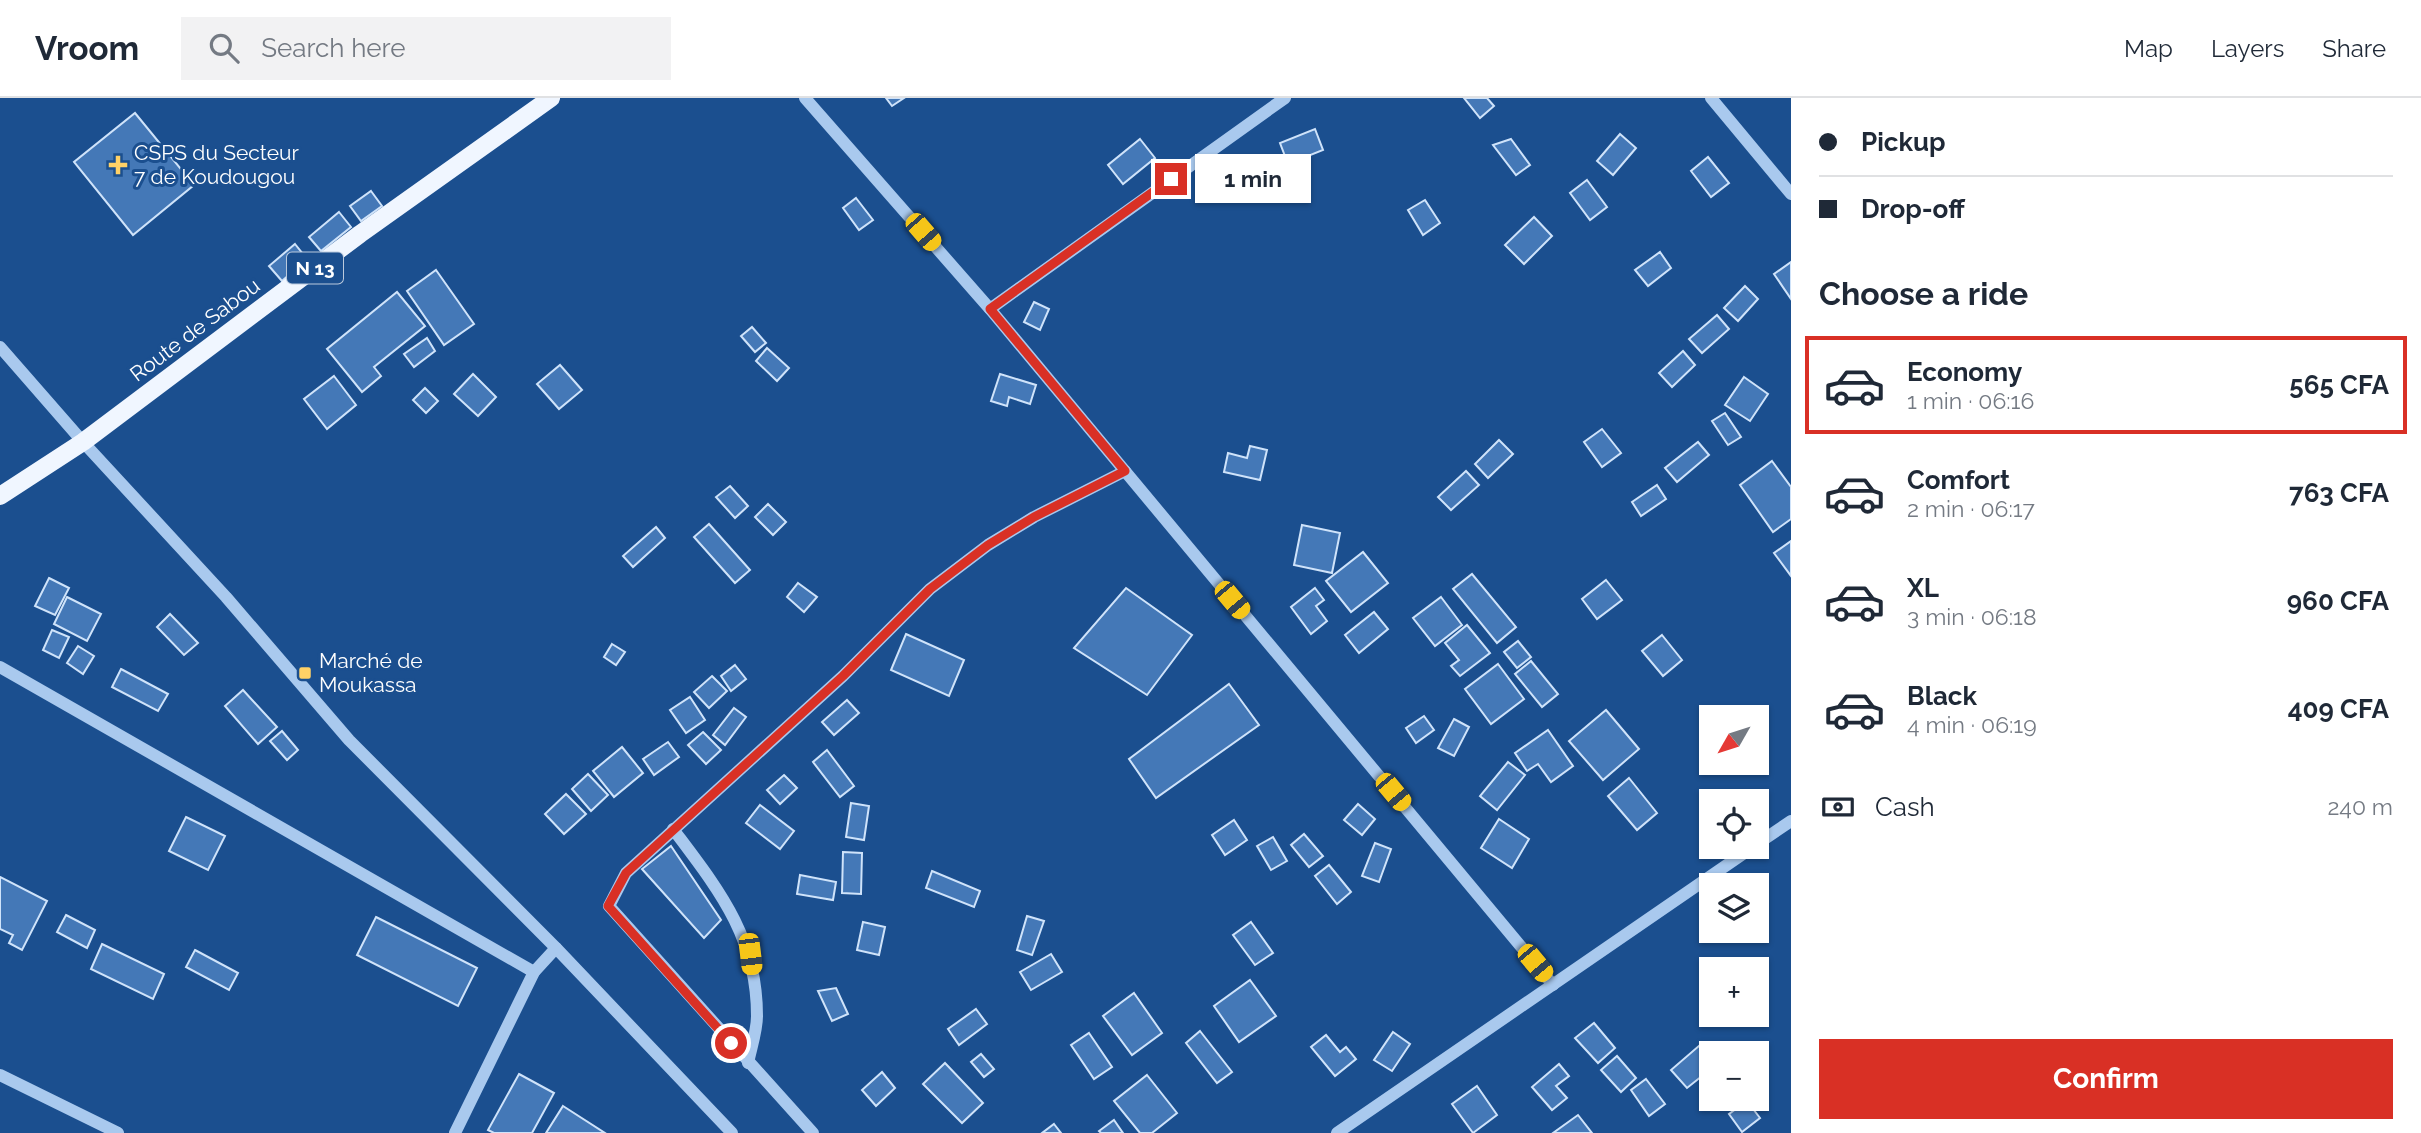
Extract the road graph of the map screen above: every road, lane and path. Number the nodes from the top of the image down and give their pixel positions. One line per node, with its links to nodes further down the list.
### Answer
1 (551, 98): 8 (main road, Route de Sabou / N 13)
2 (805, 98): 6 (street)
3 (1285, 98): 6 (street)
4 (1711, 98): 5 (street)
5 (1791, 194)
6 (990, 309): 9 (street)
7 (0, 347): 8 (street)
8 (83, 442): 10 (main road, Route de Sabou / N 13); 16 (street)
9 (1125, 471): 13 (street); 18 (street)
10 (0, 496)
11 (0, 667): 17 (street)
12 (1791, 821): 14 (street)
13 (673, 829): 19 (street); 19 (street)
14 (1769, 836)
15 (1736, 859): 18 (street)
16 (556, 948): 17 (street); 24 (street)
17 (534, 972): 23 (street)
18 (1553, 985): 21 (street)
19 (748, 1063): 25 (street)
20 (0, 1075): 22 (street)
21 (1343, 1131)
22 (118, 1133)
23 (455, 1133)
24 (733, 1133)
25 (813, 1133)

